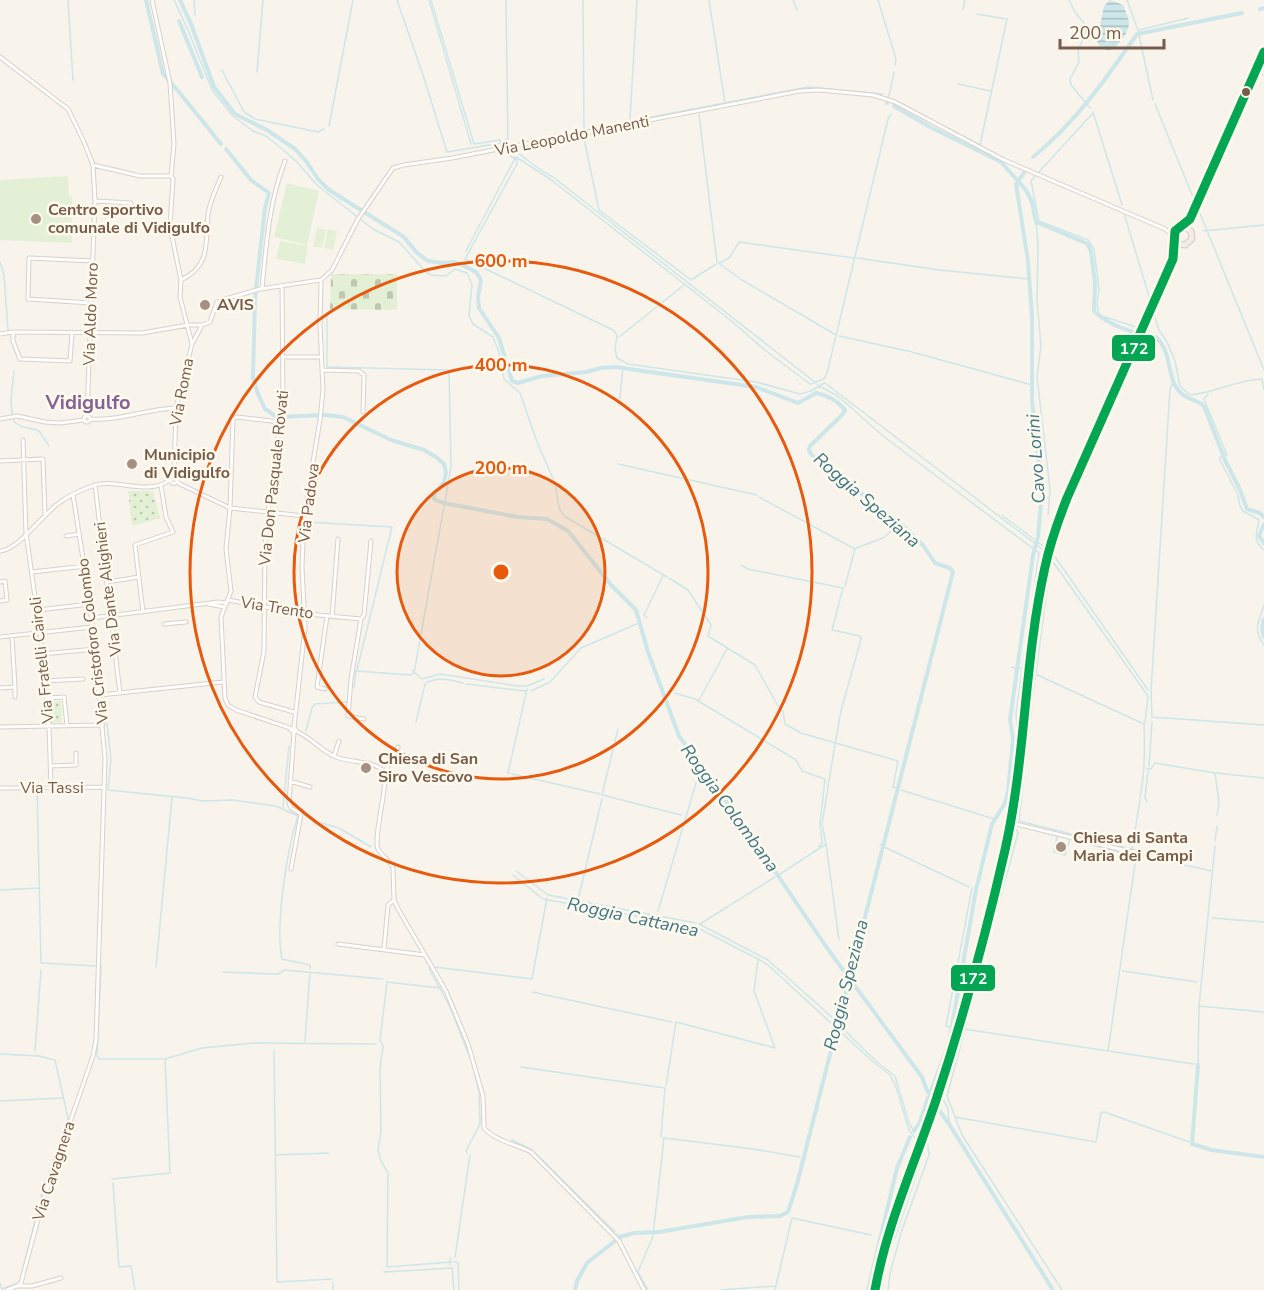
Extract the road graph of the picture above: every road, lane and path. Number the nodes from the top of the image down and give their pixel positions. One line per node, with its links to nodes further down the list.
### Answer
1 (152, 0): 8 (street, Via Roma)
2 (1264, 52): 12 (main road)
3 (0, 57): 7 (street)
4 (1259, 72): 5 (street)
5 (1264, 73)
6 (285, 161): 23 (street)
7 (95, 165): 8 (street); 10 (street, Via Aldo Moro)
8 (171, 176): 21 (street, Via Roma)
9 (221, 177): 21 (street)
10 (95, 201): 11 (street); 19 (street, Via Aldo Moro)
11 (131, 203)
12 (1190, 219): 13 (main road); 15 (main road)
13 (1180, 227): 14 (street); 15 (main road); 16 (main road)
14 (1165, 229): 16 (street); 20 (street, Via Leopoldo Manenti)
15 (1191, 231): 17 (main road)
16 (1175, 238): 17 (main road); 18 (main road)
17 (1185, 245): 18 (main road)
18 (1173, 259): 115 (main road)
19 (93, 261): 24 (street, Via Aldo Moro); 24 (street)
20 (321, 279): 22 (street); 33 (street, Via Padova)
21 (181, 280): 25 (street, Via Roma)
22 (282, 285): 23 (street); 32 (street, Via Don Pasquale Rovati)
23 (261, 289): 26 (street)
24 (91, 303): 29 (street, Via Aldo Moro)
25 (188, 325): 26 (street); 29 (street); 31 (street, Via Roma)
26 (202, 325): 31 (street, Via Roma)
27 (14, 332): 28 (street); 28 (street); 30 (street)
28 (72, 333): 29 (street)
29 (90, 333): 37 (street, Via Aldo Moro)
30 (0, 334)
31 (192, 344): 35 (street, Via Roma)
32 (284, 357): 33 (street); 39 (street, Via Don Pasquale Rovati)
33 (322, 357): 34 (street, Via Padova)
34 (322, 370): 36 (street); 52 (street, Via Padova)
35 (176, 408): 37 (street); 43 (street, Via Roma)
36 (363, 412)
37 (88, 418): 38 (street)
38 (0, 419)
39 (280, 421): 49 (street); 50 (street, Via Don Pasquale Rovati)
40 (23, 440): 41 (street, Via Fratelli Cairoli)
41 (24, 460): 42 (street); 51 (street); 53 (street, Via Fratelli Cairoli)
42 (0, 461)
43 (174, 476): 44 (street); 45 (street)
44 (170, 480): 45 (street); 47 (street)
45 (177, 480): 49 (street)
46 (95, 485): 47 (street); 48 (street); 63 (street, Via Dante Alighieri)
47 (161, 486): 61 (street)
48 (73, 495): 51 (street); 54 (street, Via Cristoforo Colombo)
49 (230, 508): 50 (street); 66 (street)
50 (268, 512): 52 (street); 69 (street, Via Don Pasquale Rovati)
51 (45, 515): 53 (street)
52 (304, 516): 72 (street, Via Padova)
53 (27, 533): 58 (street); 60 (street, Via Fratelli Cairoli)
54 (80, 534): 55 (street); 59 (street, Via Cristoforo Colombo)
55 (66, 536)
56 (338, 538): 76 (street, Via Trento)
57 (371, 541): 78 (street)
58 (0, 552)
59 (86, 566): 60 (street); 67 (street, Via Cristoforo Colombo)
60 (32, 572): 70 (street, Via Fratelli Cairoli)
61 (139, 577): 63 (street); 71 (street)
62 (0, 582): 64 (street)
63 (107, 582): 73 (street, Via Dante Alighieri)
64 (0, 601)
65 (206, 603): 66 (street); 68 (street); 71 (street)
66 (227, 603): 68 (street); 69 (street, Via Trento); 75 (street)
67 (90, 604): 70 (street); 77 (street, Via Cristoforo Colombo)
68 (213, 606): 75 (street)
69 (265, 608): 72 (street, Via Trento); 97 (street, Via Don Pasquale Rovati)
70 (38, 610): 82 (street, Via Fratelli Cairoli)
71 (143, 612): 73 (street)
72 (305, 614): 74 (street, Via Trento); 97 (street, Via Padova)
73 (111, 615): 77 (street); 93 (street, Via Dante Alighieri)
74 (327, 616): 76 (street, Via Trento); 92 (street, Via Trento)
75 (221, 617): 89 (street)
76 (332, 617): 78 (street, Via Trento)
77 (92, 618): 81 (street, Via Cristoforo Colombo)
78 (362, 619): 98 (street)
79 (186, 622): 80 (street)
80 (164, 624)
81 (92, 627): 82 (street); 85 (street, Via Cristoforo Colombo)
82 (40, 633): 83 (street); 86 (street, Via Fratelli Cairoli)
83 (12, 636): 84 (street); 90 (street)
84 (0, 637)
85 (95, 649): 86 (street); 94 (street, Via Cristoforo Colombo)
86 (42, 654): 88 (street, Via Fratelli Cairoli)
87 (83, 679): 88 (street)
88 (44, 681): 96 (street, Via Fratelli Cairoli)
89 (224, 682): 93 (street); 103 (street)
90 (15, 687): 91 (street); 95 (street)
91 (0, 688)
92 (324, 689)
93 (120, 693): 94 (street)
94 (100, 695): 100 (street, Via Cristoforo Colombo)
95 (15, 697)
96 (46, 698): 99 (street); 101 (street, Via Fratelli Cairoli)
97 (295, 712): 103 (street, Via Padova)
98 (364, 719)
99 (67, 725): 100 (street); 101 (street)
100 (103, 725): 114 (street, Via Cristoforo Colombo)
101 (49, 726): 102 (street); 108 (street, Via Fratelli Cairoli)
102 (0, 727)
103 (294, 730): 107 (street); 110 (street, Via Padova)
104 (339, 741): 107 (street)
105 (398, 747): 109 (street)
106 (76, 753): 108 (street)
107 (334, 756): 109 (street)
108 (50, 766): 111 (street, Via Fratelli Cairoli)
109 (385, 772): 118 (street)
110 (290, 782): 112 (street); 117 (street, Via Padova)
111 (51, 787): 113 (street, Via Tassi); 114 (street, Via Tassi)
112 (310, 787)
113 (0, 788)
114 (103, 788): 122 (street, Via Cristoforo Colombo)
115 (1012, 823): 116 (street); 127 (main road)
116 (1138, 852)
117 (291, 869)
118 (394, 900): 120 (street); 121 (street)
119 (338, 944): 120 (street)
120 (384, 950): 121 (street)
121 (425, 955): 126 (street)
122 (93, 1056): 124 (street, Via Cavagnera)
123 (61, 1278): 124 (street)
124 (17, 1286): 125 (street)
125 (7, 1290)
126 (644, 1290)
127 (875, 1290)

